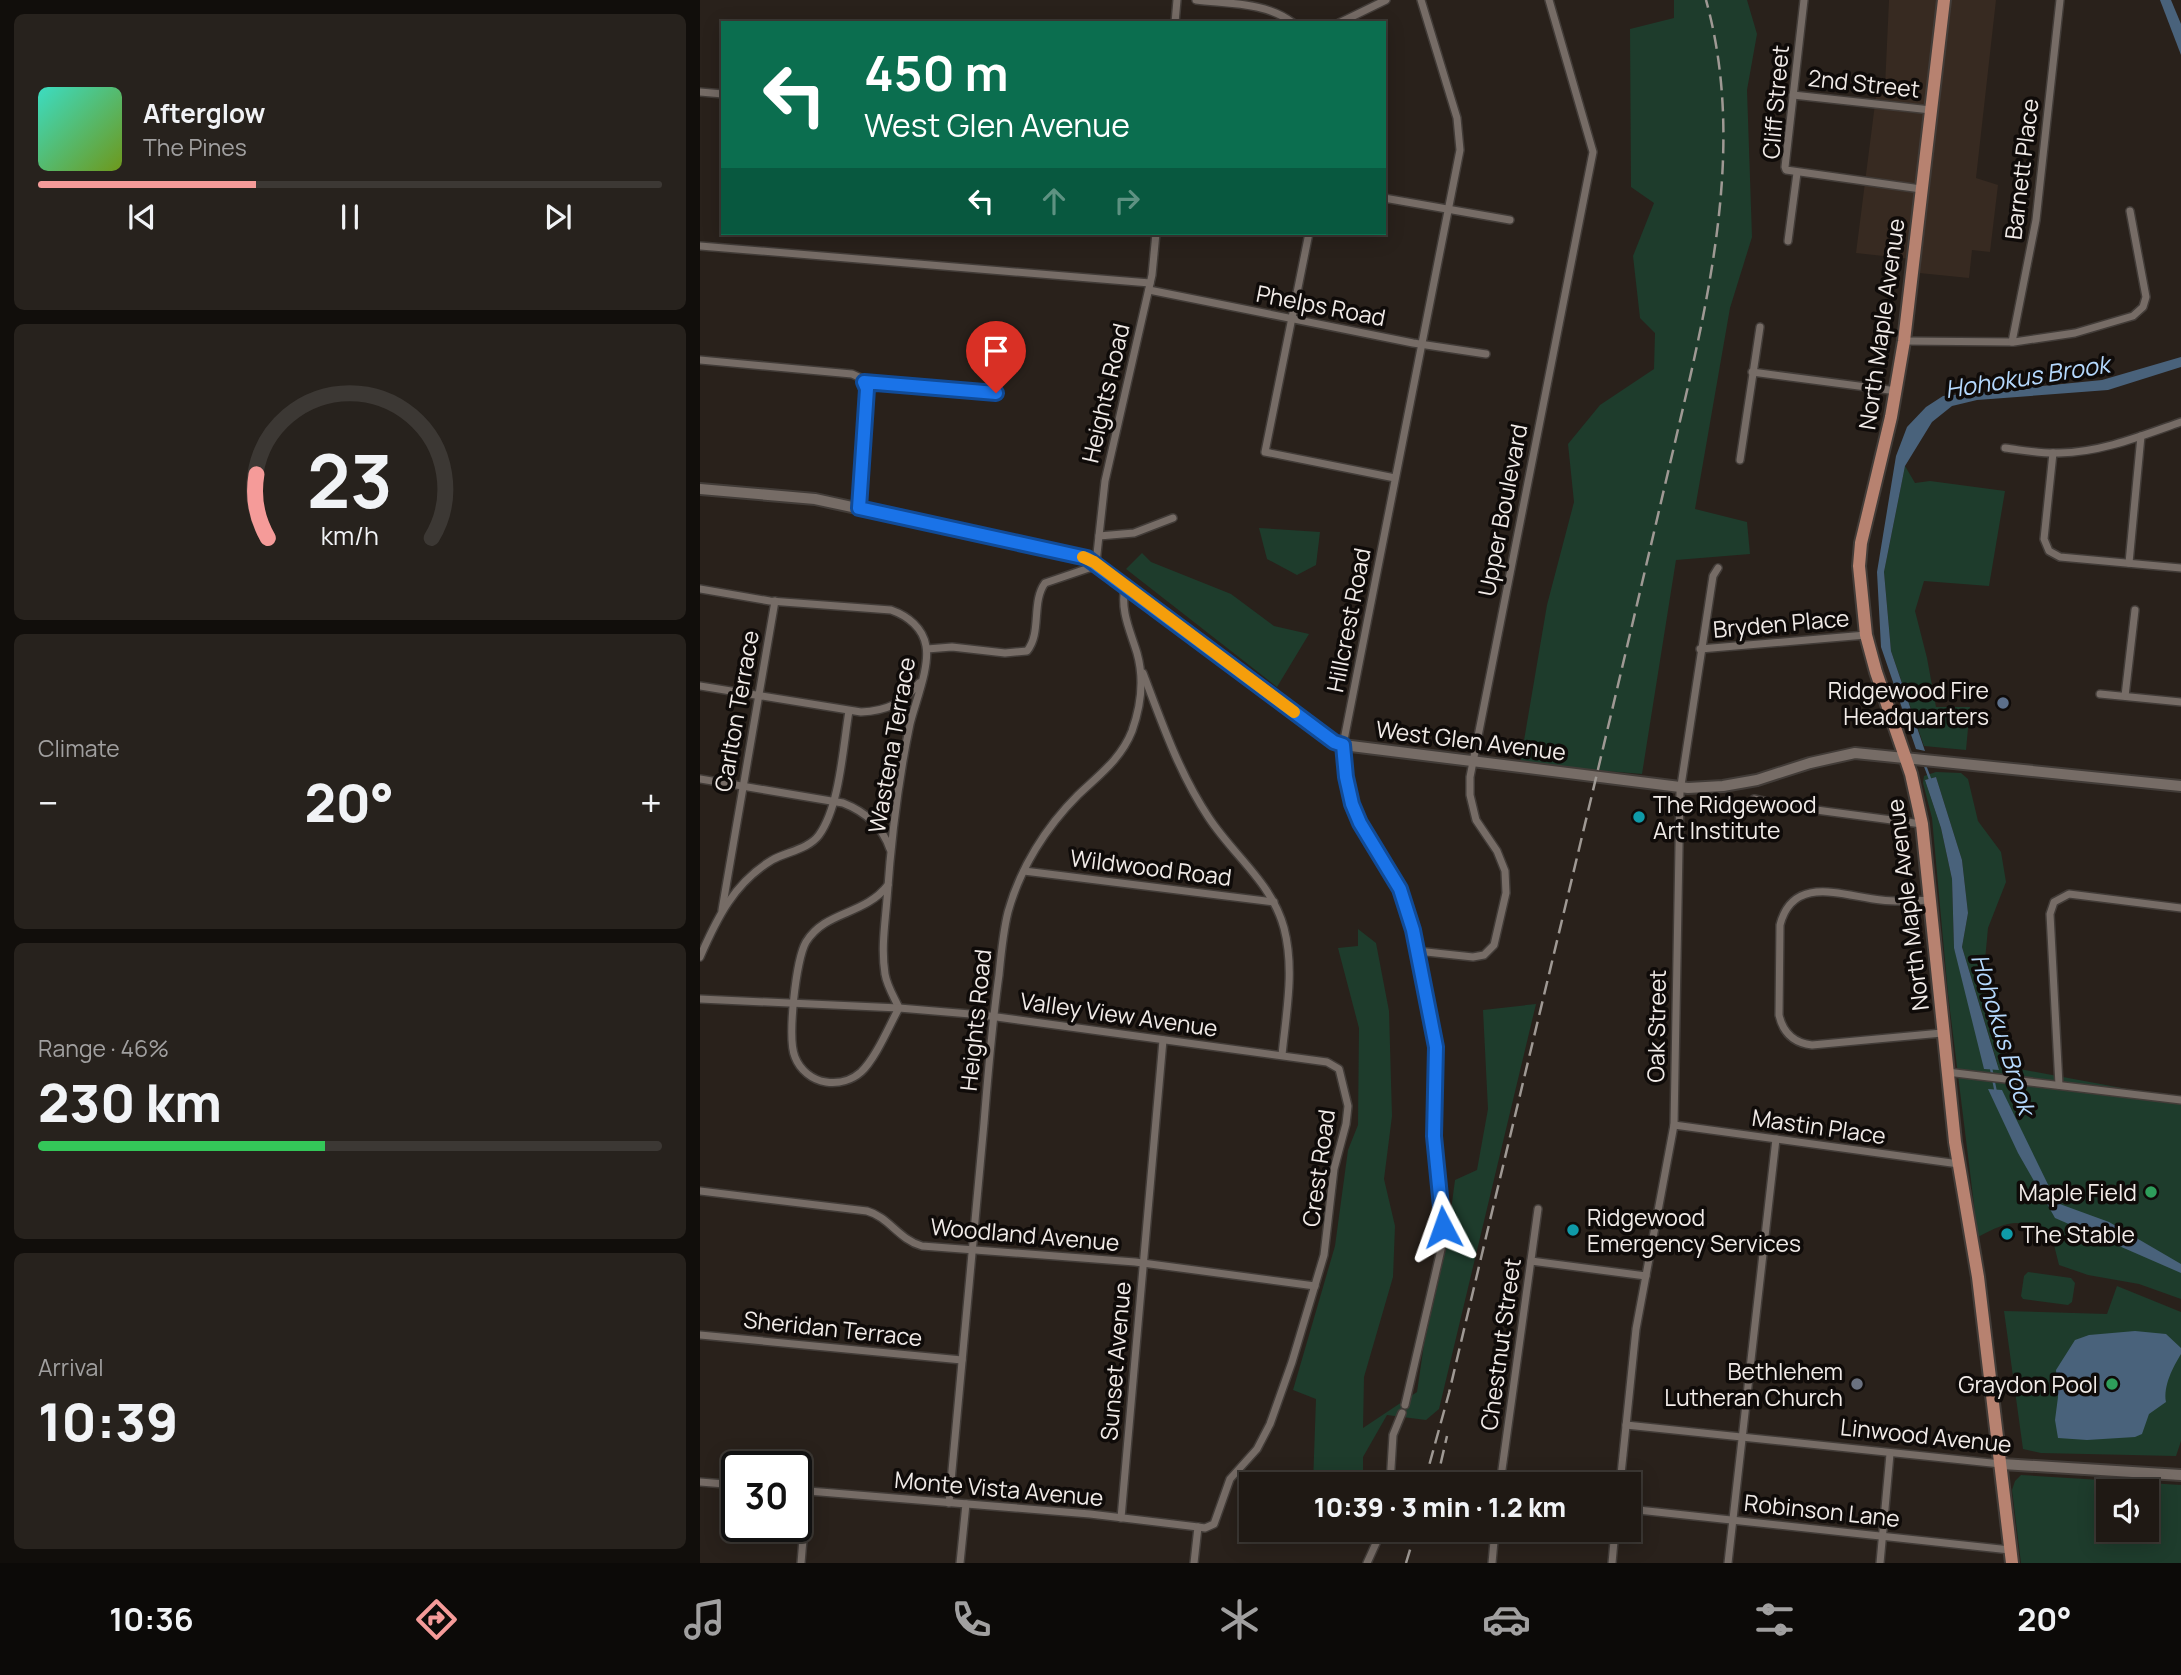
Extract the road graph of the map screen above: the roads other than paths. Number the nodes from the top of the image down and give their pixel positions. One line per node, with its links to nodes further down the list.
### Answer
1 (1177, 0): 9 (street)
2 (1196, 0): 10 (street)
3 (1385, 0): 11 (street)
4 (1421, 0): 19 (street, Hillcrest Road)
5 (1549, 0): 69 (street, Upper Boulevard)
6 (1804, 0): 14 (street, Cliff Street)
7 (1944, 0): 15 (main road, North Maple Avenue)
8 (2060, 0): 30 (street, Barnett Place)
9 (1175, 21)
10 (1290, 21)
11 (1342, 21)
12 (700, 92): 13 (street)
13 (721, 94)
14 (1793, 94): 15 (street, 2nd Street); 16 (street, Cliff Street)
15 (1931, 110): 17 (main road, North Maple Avenue)
16 (1797, 173): 17 (street); 24 (street, Cliff Street)
17 (1921, 189): 29 (main road, North Maple Avenue)
18 (1386, 198): 19 (street)
19 (1448, 211): 21 (street); 31 (street, Hillcrest Road)
20 (2130, 211): 30 (street)
21 (1510, 220)
22 (1156, 235): 26 (street, Heights Road)
23 (1309, 235): 27 (street)
24 (1788, 241)
25 (700, 246): 26 (street, Phelps Road)
26 (1149, 286): 27 (street, Phelps Road); 47 (street, Heights Road)
27 (1292, 318): 31 (street, Phelps Road); 43 (street)
28 (1759, 327): 34 (street)
29 (1904, 341): 30 (street); 36 (main road, North Maple Avenue)
30 (2012, 342)
31 (1422, 344): 32 (street, Phelps Road); 43 (street, Hillcrest Road)
32 (1486, 354)
33 (700, 360): 35 (street)
34 (1752, 372): 36 (street); 42 (street)
35 (864, 382): 37 (street); 45 (street)
36 (1897, 391): 56 (main road, North Maple Avenue)
37 (996, 393)
38 (2181, 422): 39 (street)
39 (2141, 436): 41 (street); 48 (street)
40 (2004, 448): 41 (street)
41 (2053, 453): 48 (street)
42 (1740, 460)
43 (1395, 478): 67 (street, Hillcrest Road)
44 (700, 489): 45 (street, West Glen Avenue)
45 (859, 508): 49 (street, West Glen Avenue)
46 (1173, 518): 47 (street)
47 (1099, 536): 49 (street, Heights Road)
48 (2129, 563): 51 (street)
49 (1097, 564): 52 (street, West Glen Avenue); 57 (street)
50 (1718, 568): 58 (street, Oak Street)
51 (2181, 568)
52 (1125, 586): 59 (street, Heights Road); 67 (street, West Glen Avenue)
53 (700, 589): 54 (street, Wastena Terrace)
54 (775, 601): 57 (street, Wastena Terrace); 63 (street, Carlton Terrace)
55 (2135, 610): 64 (street)
56 (1866, 635): 58 (street, Bryden Place); 68 (main road, North Maple Avenue)
57 (927, 649): 60 (street, Wastena Terrace)
58 (1700, 649): 73 (street, Oak Street)
59 (1138, 660): 78 (street, Heights Road); 81 (street)
60 (922, 679): 66 (street); 77 (street, Wastena Terrace)
61 (700, 686): 63 (street)
62 (2101, 694): 64 (street)
63 (758, 696): 66 (street); 71 (street, Carlton Terrace)
64 (2125, 696): 65 (street)
65 (2181, 702)
66 (849, 711): 75 (street)
67 (1343, 745): 69 (street, West Glen Avenue); 84 (street, Hillcrest Road)
68 (1911, 759): 72 (street, West Glen Avenue); 73 (street, West Glen Avenue); 76 (main road, North Maple Avenue)
69 (1473, 762): 73 (street, West Glen Avenue); 84 (street, Upper Boulevard)
70 (700, 779): 71 (street)
71 (743, 786): 75 (street); 83 (street, Carlton Terrace)
72 (2181, 786)
73 (1680, 787): 96 (street, Oak Street)
74 (1754, 799): 76 (street)
75 (832, 801): 77 (street); 83 (street)
76 (1922, 824): 80 (main road, North Maple Avenue)
77 (891, 853): 79 (street, Wastena Terrace)
78 (1024, 871): 81 (street, Wildwood Road); 89 (street, Heights Road)
79 (888, 886): 87 (street); 88 (street, Wastena Terrace)
80 (1930, 900): 90 (main road, North Maple Avenue); 90 (street)
81 (1274, 902): 92 (street)
82 (2181, 908): 94 (street)
83 (722, 910): 85 (street)
84 (1417, 951): 112 (street, Hillcrest Road)
85 (700, 957)
86 (700, 999): 87 (street, Valley View Avenue)
87 (794, 1004): 88 (street, Valley View Avenue); 88 (street)
88 (899, 1008): 89 (street, Valley View Avenue)
89 (993, 1017): 91 (street, Valley View Avenue); 101 (street, Heights Road)
90 (1942, 1033): 93 (main road, North Maple Avenue)
91 (1163, 1040): 92 (street, Valley View Avenue); 103 (street, Sunset Avenue)
92 (1282, 1055): 105 (street, Crest Road)
93 (1946, 1072): 94 (street); 98 (main road, North Maple Avenue)
94 (2059, 1086): 95 (street)
95 (2181, 1100)
96 (1674, 1125): 97 (street, Mastin Place); 104 (street, Oak Street)
97 (1776, 1139): 98 (street, Mastin Place); 109 (street)
98 (1959, 1164): 111 (main road, North Maple Avenue)
99 (700, 1191): 101 (street, Woodland Avenue)
100 (1538, 1209): 102 (street, Chestnut Street)
101 (972, 1250): 103 (street, Woodland Avenue); 107 (street, Heights Road)
102 (1531, 1261): 104 (street); 113 (street, Chestnut Street)
103 (1143, 1263): 105 (street, Woodland Avenue); 122 (street, Sunset Avenue)
104 (1646, 1276): 108 (street, Oak Street)
105 (1315, 1286): 124 (street, Crest Road)
106 (700, 1335): 107 (street, Sheridan Terrace)
107 (962, 1360): 119 (street, Heights Road)
108 (1626, 1425): 109 (street, Linwood Avenue); 114 (street, Oak Street)
109 (1741, 1437): 110 (street, Linwood Avenue); 123 (street)
110 (1890, 1454): 111 (street, Linwood Avenue); 125 (street)
111 (2002, 1464): 115 (street, Linwood Avenue); 130 (main road, North Maple Avenue)
112 (1391, 1472)
113 (1502, 1472)
114 (1621, 1472)
115 (2181, 1475)
116 (700, 1482): 117 (street)
117 (721, 1484)
118 (812, 1491): 119 (street, Monte Vista Avenue)
119 (949, 1503): 120 (street, Monte Vista Avenue)
120 (966, 1504): 122 (street, Monte Vista Avenue); 132 (street)
121 (1641, 1509): 123 (street, Robinson Lane)
122 (1121, 1518): 124 (street, Monte Vista Avenue)
123 (1732, 1520): 125 (street, Robinson Lane); 137 (street)
124 (1198, 1527): 133 (street)
125 (1882, 1536): 130 (street, Robinson Lane); 138 (street)
126 (803, 1542): 131 (street)
127 (1377, 1542): 134 (street)
128 (1494, 1542): 135 (street)
129 (1614, 1542): 136 (street)
130 (2011, 1556)
131 (801, 1563)
132 (960, 1563)
133 (1194, 1563)
134 (1367, 1563)
135 (1492, 1563)
136 (1612, 1563)
137 (1728, 1563)
138 (1880, 1563)

